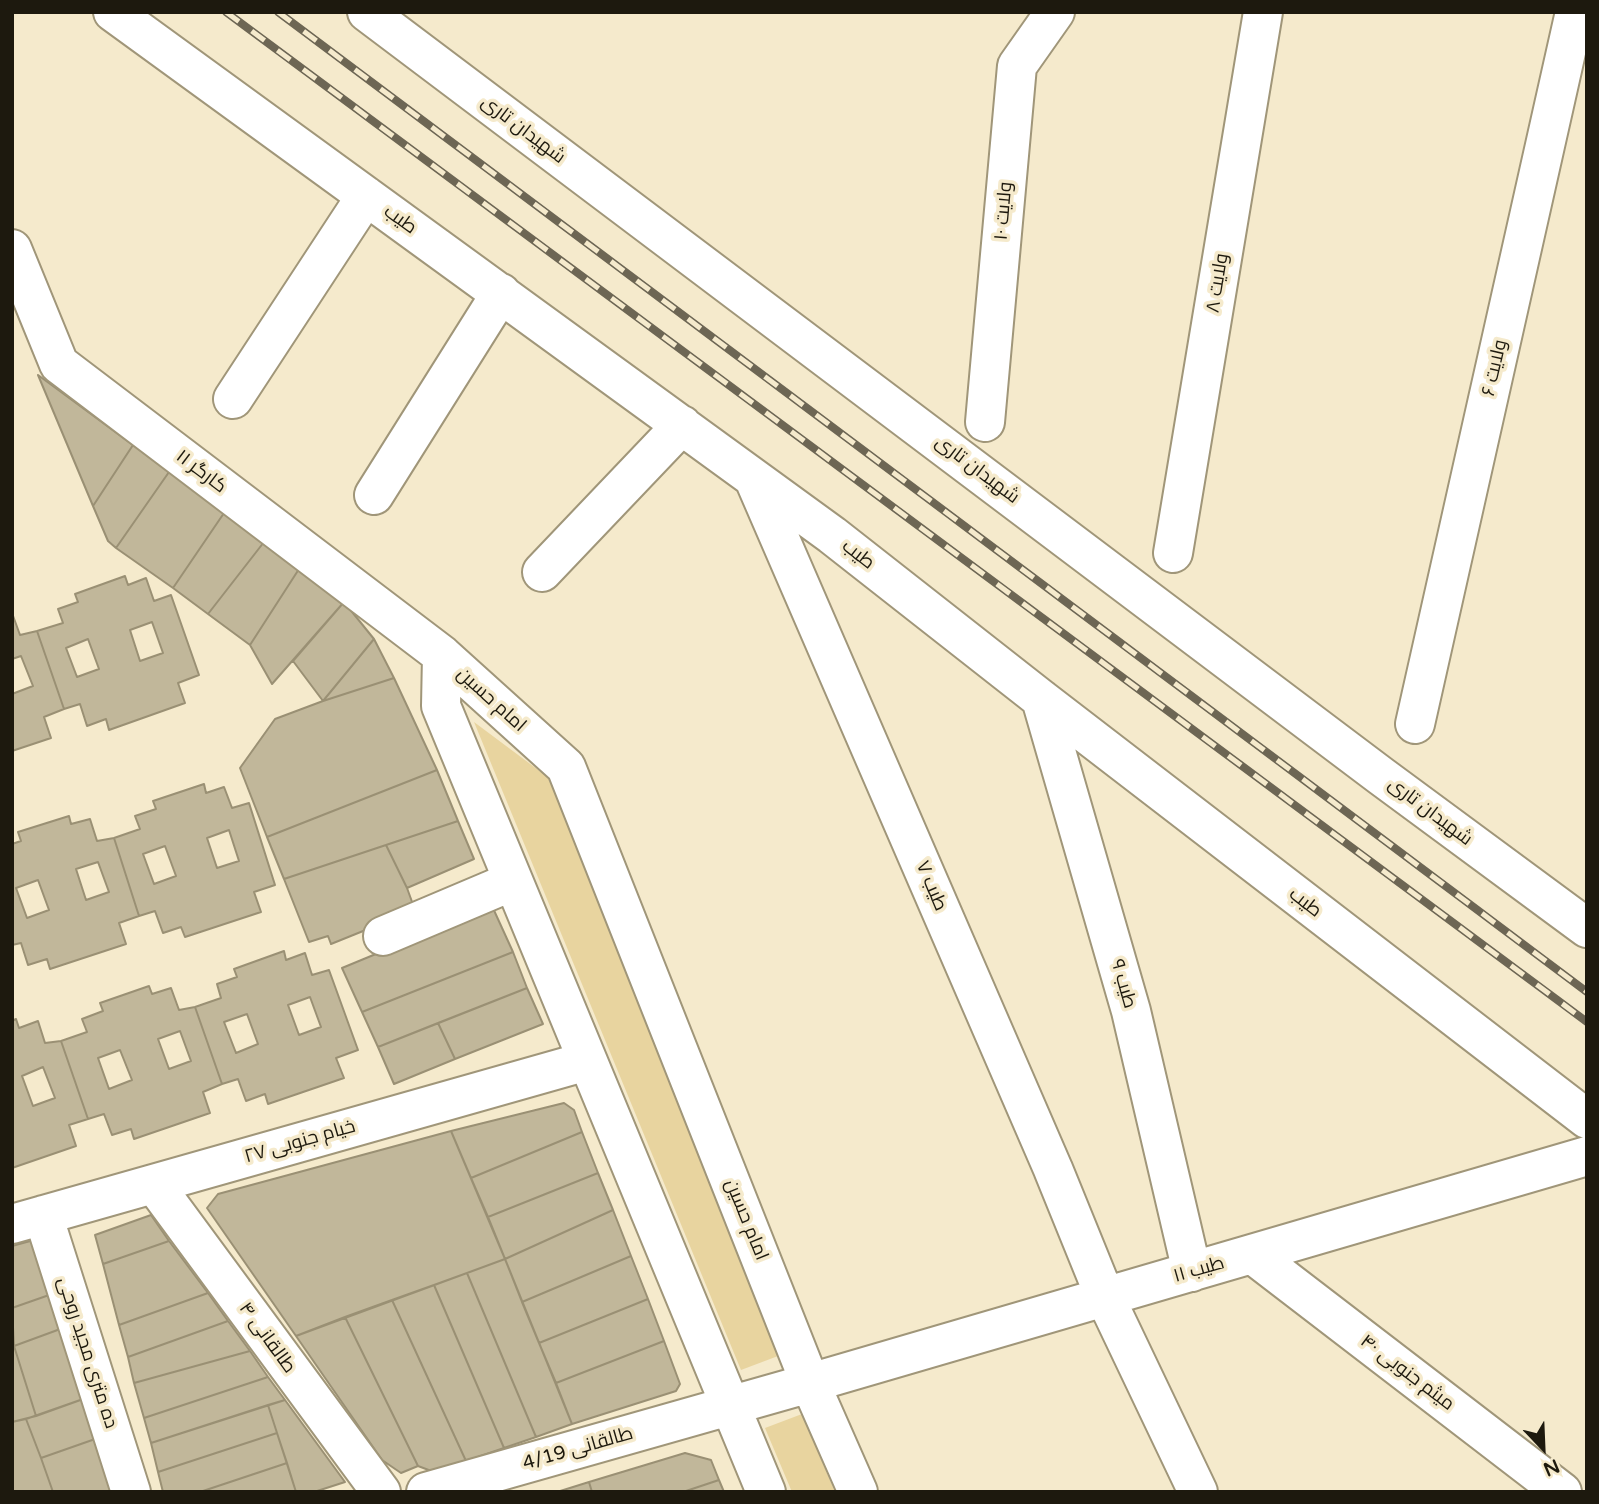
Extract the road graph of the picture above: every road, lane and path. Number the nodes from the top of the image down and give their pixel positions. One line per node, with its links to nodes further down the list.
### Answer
1 (113, 12): 6 (street, طیب)
2 (367, 12): 20 (street, شهیدان تاری)
3 (1055, 12): 10 (street, ولایت ۱۰)
4 (1263, 12): 14 (street, ولایت ۸)
5 (1574, 12): 18 (street, ولایت ۶)
6 (366, 196): 8 (street, طیب); 9 (street)
7 (12, 249): 16 (street, کارگر ۱۱)
8 (501, 293): 11 (street, طیب); 13 (street)
9 (233, 399)
10 (985, 422)
11 (682, 425): 12 (street, طیب); 15 (street)
12 (754, 477): 17 (street, طیب); 29 (street, طیب ۷)
13 (374, 495)
14 (1173, 554)
15 (542, 572)
16 (442, 655): 19 (street, امام حسین); 30 (street, امام حسین)
17 (1041, 699): 23 (street, طیب); 28 (street, طیب ۹)
18 (1415, 724)
19 (513, 881): 21 (street); 22 (street, امام حسین)
20 (1587, 928)
21 (383, 936)
22 (587, 1061): 25 (street, خیام جنوبی ۲۷); 31 (street, امام حسین)
23 (1587, 1119)
24 (1587, 1156): 27 (street, طیب ۱۱)
25 (154, 1184): 26 (street, خیام جنوبی ۲۷); 33 (street, طالقانی ۴)
26 (28, 1220): 32 (street, ده متری مجید روحی)
27 (1252, 1254): 28 (street, طیب ۱۱); 38 (street, میثم جنوبی ۴۰)
28 (1192, 1272): 29 (street, طیب ۱۱)
29 (1105, 1297): 30 (street, طیب ۱۱); 37 (street, طیب ۷)
30 (810, 1383): 31 (street, طالقانی 4/19); 36 (street, امام حسین)
31 (730, 1406): 34 (street, طالقانی 4/19); 35 (street, امام حسین)
32 (131, 1492)
33 (381, 1492)
34 (426, 1492)
35 (766, 1492)
36 (858, 1492)
37 (1198, 1492)
38 (1563, 1492)

